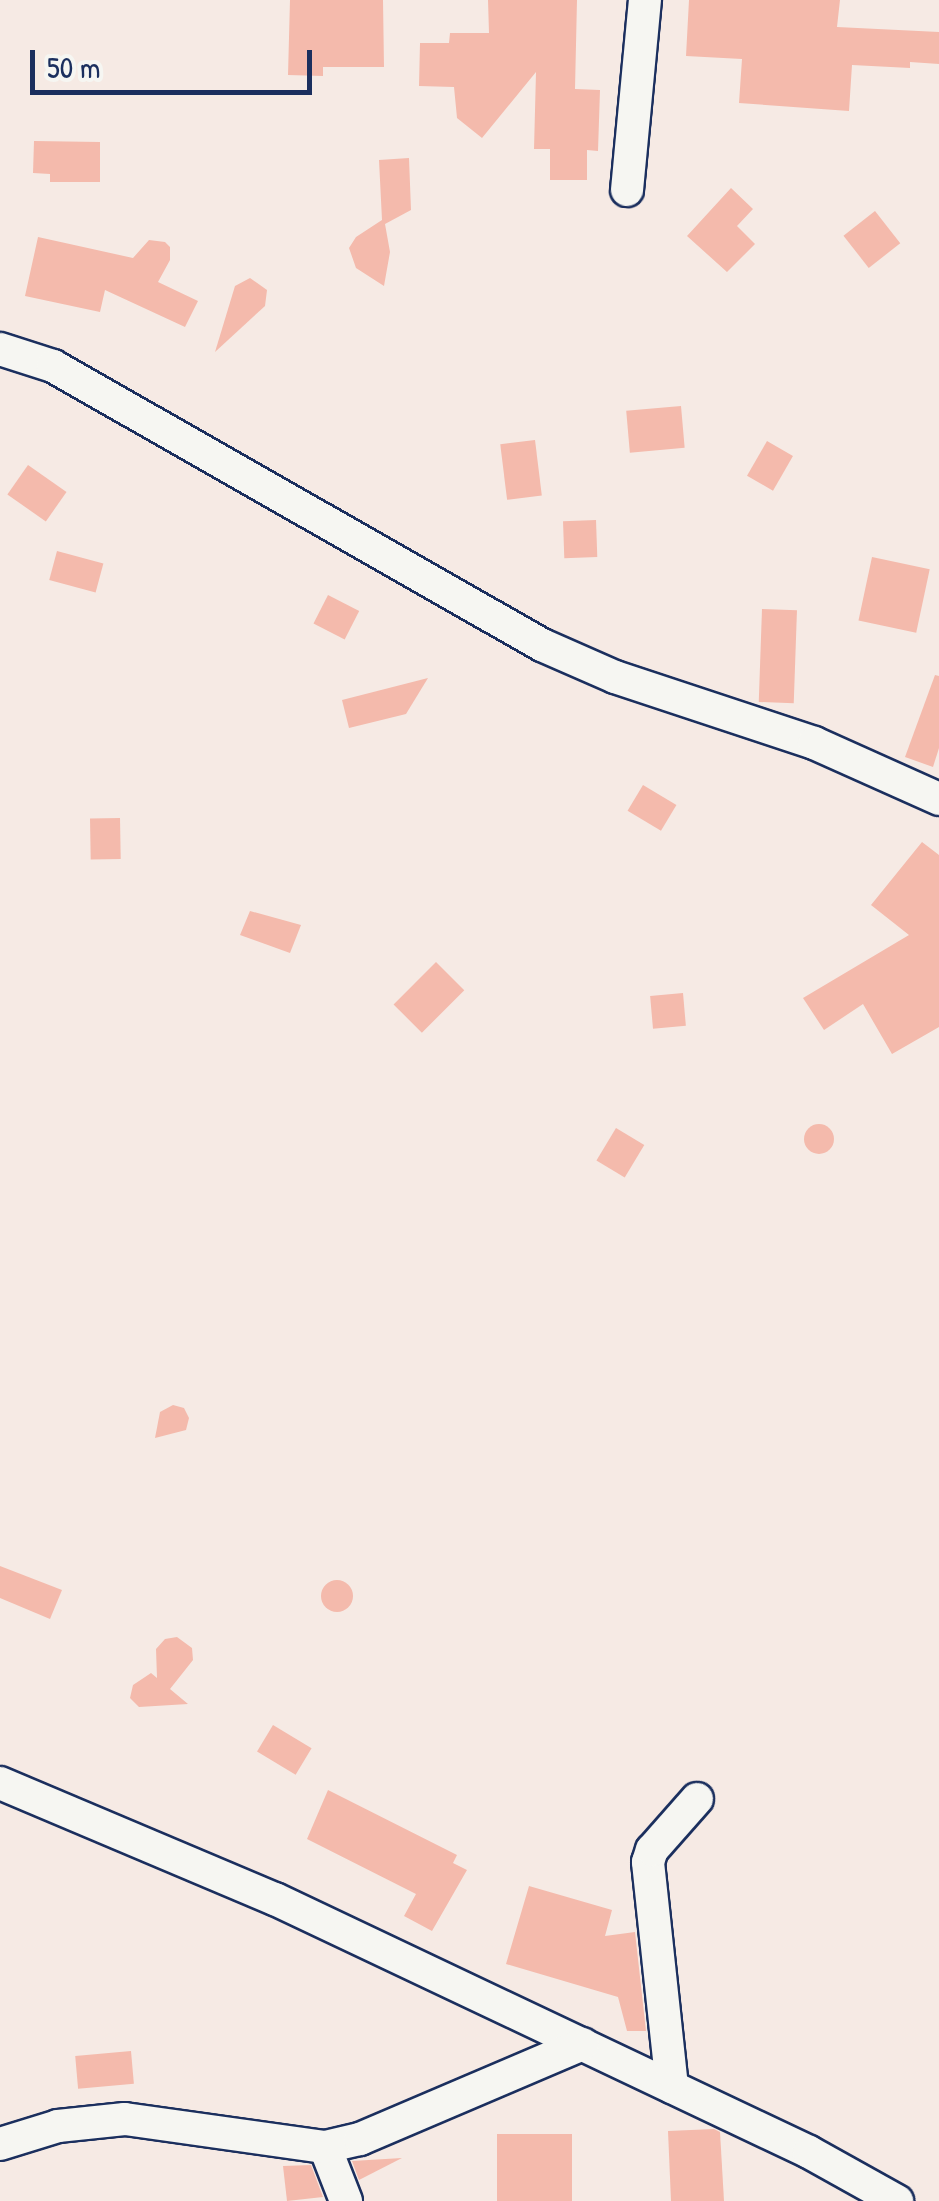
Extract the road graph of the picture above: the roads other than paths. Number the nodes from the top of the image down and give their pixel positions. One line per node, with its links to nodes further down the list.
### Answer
1 (645, 0): 2 (street)
2 (627, 190)
3 (0, 349): 4 (street)
4 (939, 799)
5 (0, 1784): 7 (street)
6 (697, 1799): 8 (street)
7 (583, 2044): 8 (street); 10 (street)
8 (672, 2087): 12 (street)
9 (0, 2144): 10 (street)
10 (326, 2147): 11 (street)
11 (346, 2201)
12 (897, 2201)

